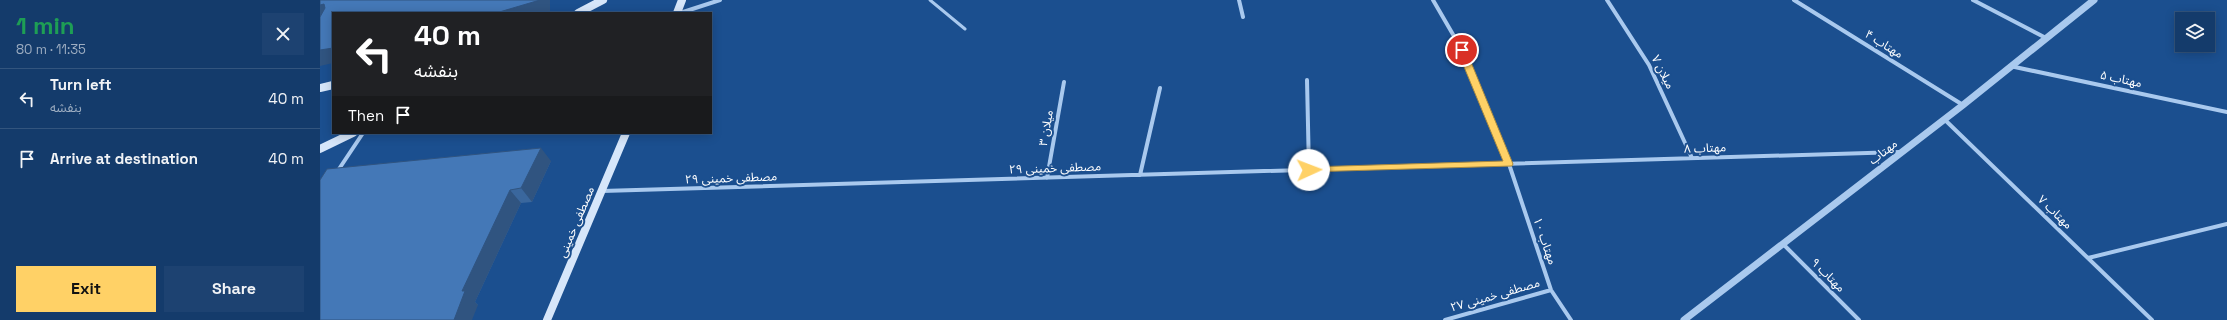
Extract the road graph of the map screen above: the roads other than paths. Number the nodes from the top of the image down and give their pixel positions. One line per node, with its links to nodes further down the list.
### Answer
1 (603, 0): 11 (main road)
2 (682, 0): 12 (main road)
3 (720, 0): 13 (street)
4 (930, 0): 15 (lane)
5 (1239, 0): 14 (street)
6 (1433, 0): 32 (street, مهتاب ۱۰)
7 (1607, 0): 31 (street, میلان ۷)
8 (1794, 0): 23 (street, مهتاب ۴)
9 (1973, 0): 16 (street)
10 (2094, 0): 16 (street, مهتاب)
11 (580, 12)
12 (678, 12)
13 (681, 12)
14 (1243, 17)
15 (965, 29)
16 (2046, 38): 17 (street, مهتاب)
17 (2010, 66): 23 (street, مهتاب); 24 (street, مهتاب ۵)
18 (1307, 80): 33 (street)
19 (1064, 82): 36 (street, میلان ۳)
20 (332, 85): 21 (main road)
21 (320, 88)
22 (1160, 88): 34 (street)
23 (1963, 105): 25 (street, مهتاب)
24 (2227, 112)
25 (1944, 118): 30 (street, مهتاب); 40 (street, مهتاب ۷)
26 (350, 134): 29 (main road)
27 (362, 134): 35 (street)
28 (626, 134): 37 (main road, مصطفی خمینی)
29 (320, 149)
30 (1901, 152): 31 (street, مهتاب ۸); 39 (street, مهتاب)
31 (1692, 158): 32 (street, مهتاب ۸)
32 (1509, 164): 33 (street, مصطفی خمینی ۲۹); 41 (street, مهتاب ۱۰)
33 (1309, 170): 34 (street, مصطفی خمینی ۲۹)
34 (1140, 175): 36 (street, مصطفی خمینی ۲۹)
35 (333, 178)
36 (1047, 178): 37 (street, مصطفی خمینی ۲۹)
37 (601, 192): 42 (main road, مصطفی خمینی)
38 (2227, 224): 40 (street)
39 (1783, 244): 45 (street, مهتاب); 46 (street, مهتاب ۹)
40 (2088, 258): 47 (street, مهتاب ۷)
41 (1551, 290): 43 (street, مصطفی خمینی ۲۷); 44 (street, مهتاب ۱۰)
42 (547, 320)
43 (1445, 320)
44 (1571, 320)
45 (1684, 320)
46 (1859, 320)
47 (2152, 320)

